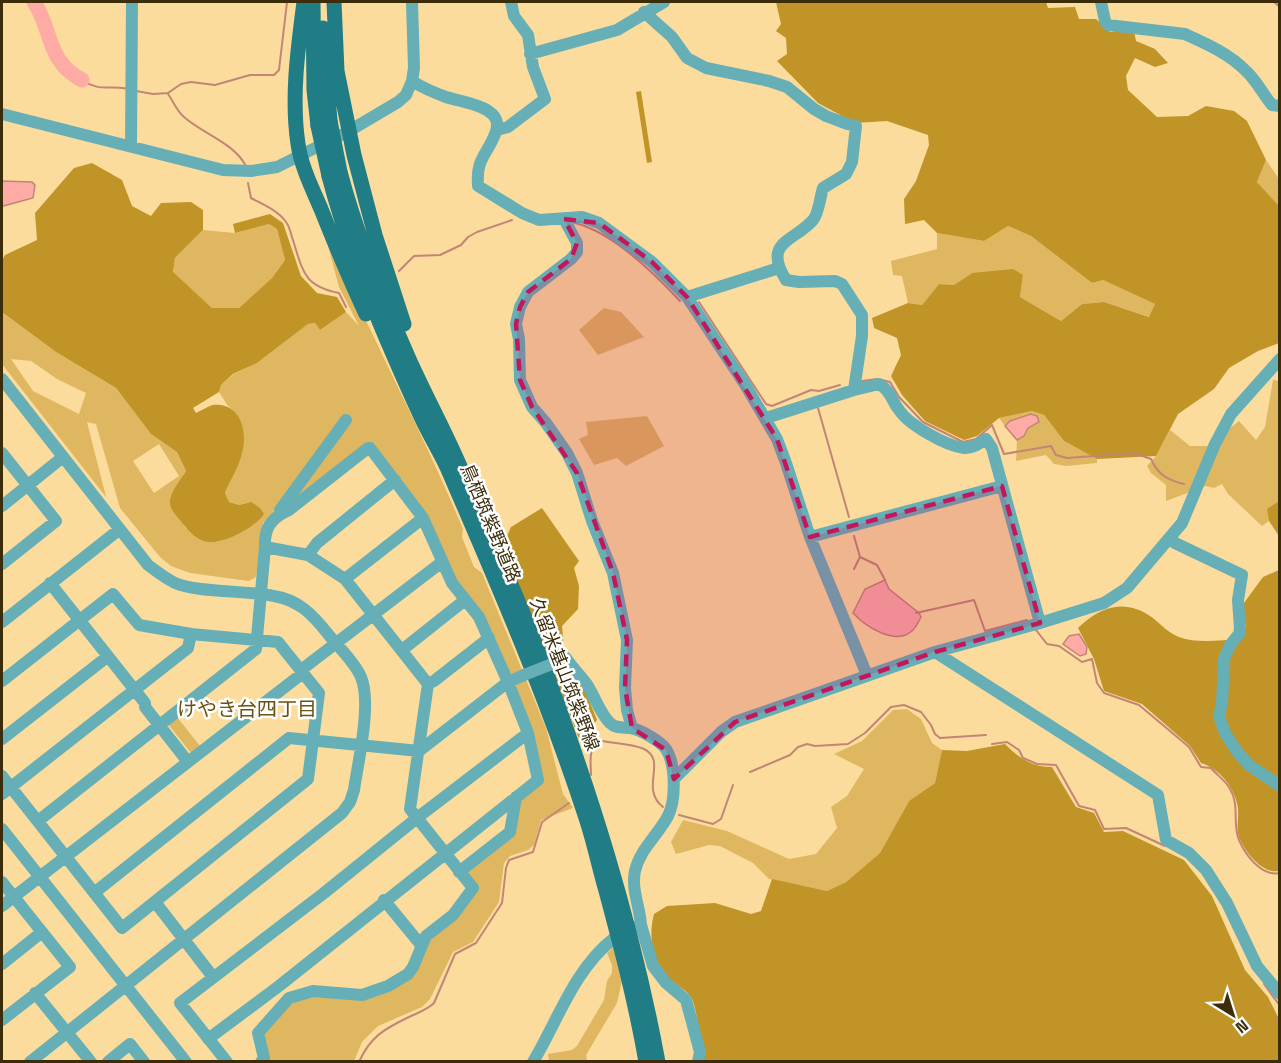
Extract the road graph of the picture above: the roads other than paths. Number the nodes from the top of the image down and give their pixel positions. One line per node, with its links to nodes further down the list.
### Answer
1 (132, 2): 18 (street)
2 (304, 2): 19 (main road)
3 (313, 2): 15 (main road, 鳥栖筑紫野道路)
4 (323, 2): 15 (main road)
5 (334, 2): 17 (main road)
6 (412, 2): 12 (street)
7 (511, 2): 11 (street)
8 (664, 2): 10 (street)
9 (1101, 2): 13 (street)
10 (644, 12): 11 (street); 21 (street)
11 (530, 54): 16 (street)
12 (412, 81): 16 (street); 17 (street)
13 (1280, 106)
14 (2, 114): 18 (street)
15 (324, 123): 26 (main road, 鳥栖筑紫野道路, bridge)
16 (497, 130): 20 (street)
17 (349, 131): 19 (street); 26 (main road)
18 (131, 146): 19 (street)
19 (300, 156): 26 (main road)
20 (564, 219): 22 (street); 66 (street)
21 (779, 268): 22 (street); 25 (street)
22 (687, 297): 27 (street)
23 (1280, 359): 39 (street)
24 (2, 379): 30 (street)
25 (854, 390): 27 (street); 33 (street)
26 (429, 417): 113 (main road, 鳥栖筑紫野道路); 114 (main road, 久留米基山筑紫野線)
27 (766, 418): 38 (street)
28 (346, 420): 35 (street)
29 (2, 453): 32 (street)
30 (63, 457): 32 (street); 37 (street)
31 (395, 480): 35 (street); 36 (street); 41 (street)
32 (28, 485): 34 (street); 43 (street)
33 (1002, 486): 38 (street); 51 (street)
34 (2, 506)
35 (276, 516): 40 (street)
36 (423, 518): 42 (street); 44 (street)
37 (120, 529): 45 (street); 46 (street)
38 (810, 537): 60 (street)
39 (1170, 539): 51 (street); 75 (street)
40 (266, 548): 41 (street); 46 (street)
41 (308, 555): 44 (street)
42 (442, 562): 47 (street); 48 (street)
43 (2, 564)
44 (345, 579): 48 (street)
45 (50, 583): 49 (street); 50 (street)
46 (261, 594): 54 (street); 55 (street)
47 (465, 600): 53 (street); 56 (street)
48 (374, 614): 55 (street); 56 (street)
49 (3, 617)
50 (79, 620): 52 (street); 58 (street); 61 (street)
51 (1040, 624): 57 (street)
52 (191, 634): 54 (street); 64 (street)
53 (489, 638): 62 (street); 63 (street)
54 (257, 640): 59 (street); 65 (street)
55 (335, 643): 59 (street); 70 (street)
56 (402, 650): 63 (street)
57 (934, 652): 60 (street); 100 (street)
58 (107, 657): 64 (street); 68 (street)
59 (302, 671): 69 (street); 72 (street)
60 (867, 675): 74 (street)
61 (2, 681)
62 (508, 682): 66 (street, bridge); 67 (street); 71 (street)
63 (428, 684): 71 (street)
64 (134, 690): 65 (street); 76 (street)
65 (160, 725): 72 (street); 79 (street)
66 (632, 728): 74 (street)
67 (528, 733): 77 (street); 78 (street)
68 (2, 739)
69 (312, 740): 70 (street); 86 (street); 89 (street)
70 (361, 746): 71 (street); 92 (street)
71 (419, 751): 78 (street)
72 (188, 762): 82 (street)
73 (2, 777): 76 (street)
74 (674, 779): 115 (street)
75 (1280, 786)
76 (6, 791): 79 (street)
77 (516, 797): 81 (street); 83 (street)
78 (417, 818): 81 (street); 96 (street)
79 (38, 821): 82 (street)
80 (2, 829): 84 (street)
81 (444, 853): 83 (street); 88 (street)
82 (65, 857): 84 (street); 86 (street)
83 (459, 872): 94 (street)
84 (39, 877): 87 (street); 97 (street)
85 (2, 882): 87 (street)
86 (94, 893): 89 (street)
87 (13, 897): 90 (street); 91 (street)
88 (384, 900): 94 (street); 98 (street)
89 (155, 902): 92 (street)
90 (2, 906)
91 (42, 932): 95 (street); 99 (street)
92 (185, 939): 96 (street); 97 (street)
93 (613, 939): 112 (street)
94 (422, 945): 101 (street)
95 (2, 964)
96 (213, 977): 104 (street)
97 (125, 984): 103 (street); 109 (street)
98 (279, 986): 101 (street); 104 (street)
99 (35, 993): 102 (street); 103 (street)
100 (1280, 994)
101 (289, 998): 111 (street)
102 (2, 1020)
103 (67, 1032): 105 (street); 106 (street)
104 (208, 1039): 110 (street)
105 (30, 1062)
106 (91, 1062)
107 (108, 1062): 108 (street)
108 (144, 1062)
109 (186, 1062)
110 (227, 1062)
111 (261, 1062)
112 (533, 1062)
113 (646, 1062)
114 (658, 1062)
115 (698, 1062)

